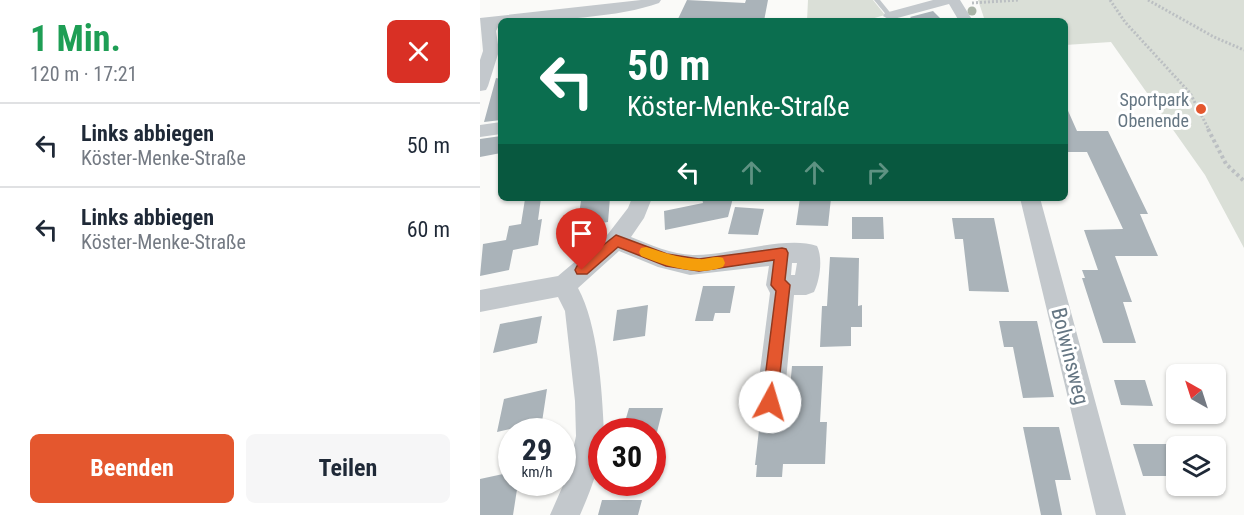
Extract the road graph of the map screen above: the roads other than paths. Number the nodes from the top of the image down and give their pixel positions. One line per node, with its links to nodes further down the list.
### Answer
1 (654, 0): 5 (street)
2 (877, 0): 4 (lane)
3 (952, 2): 4 (street); 6 (street)
4 (890, 16)
5 (548, 18)
6 (964, 18)
7 (486, 22): 8 (street)
8 (480, 86)
9 (498, 128): 10 (street)
10 (480, 131)
11 (641, 201): 13 (street)
12 (1031, 201): 18 (street, Bolwinsweg)
13 (616, 240): 14 (street); 16 (street)
14 (564, 285): 15 (street); 17 (street)
15 (480, 301)
16 (770, 402)
17 (565, 515)
18 (1110, 515)

